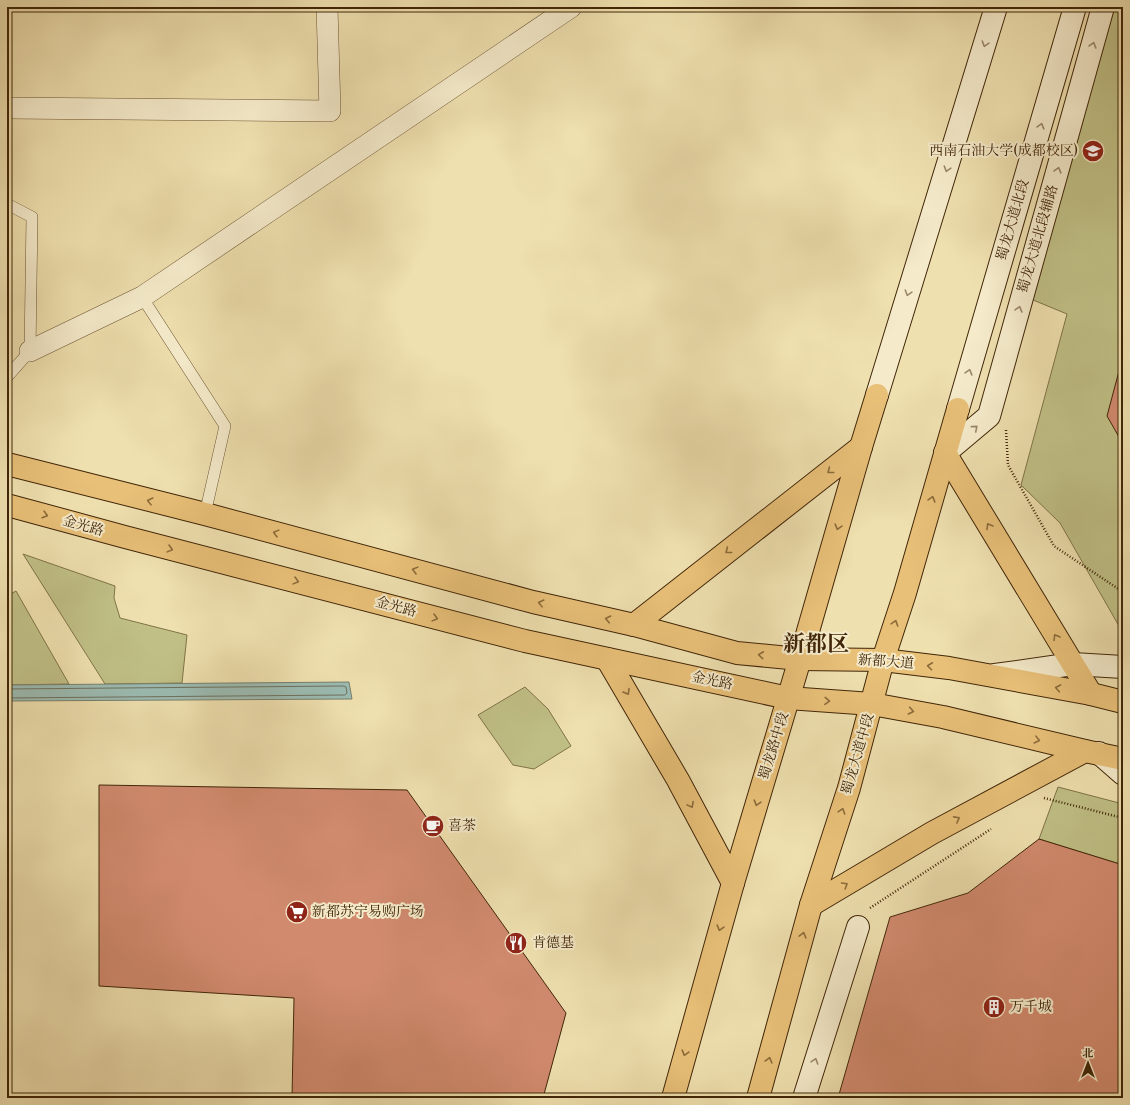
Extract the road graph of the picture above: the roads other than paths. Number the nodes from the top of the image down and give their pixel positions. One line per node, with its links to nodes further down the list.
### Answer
1 (327, 7): 6 (street)
2 (571, 7): 8 (street)
3 (996, 7): 11 (street, one-way to 11)
4 (1075, 7): 12 (street, 蜀龙大道北段, one-way to 4)
5 (1103, 7): 14 (street, 蜀龙大道北段辅路, one-way to 5)
6 (7, 108)
7 (7, 204): 9 (lane)
8 (142, 297): 9 (street); 17 (lane)
9 (30, 351): 10 (lane)
10 (7, 377)
11 (877, 395): 13 (main road, 蜀龙路中段)
12 (958, 410): 14 (main road, 蜀龙大道中段)
13 (861, 447): 18 (main road, one-way to 18); 20 (main road, 蜀龙路中段, one-way to 20)
14 (945, 453): 21 (main road, 蜀龙大道中段, one-way to 14); 22 (main road, one-way to 14)
15 (7, 464): 17 (main road, one-way to 15)
16 (7, 504): 19 (main road, 金光路, one-way to 19)
17 (205, 514): 18 (main road, 新都大道, one-way to 17)
18 (634, 625): 20 (main road, 新都大道, one-way to 18)
19 (607, 659): 26 (main road, 金光路); 32 (main road, one-way to 32)
20 (800, 659): 21 (main road, 新都大道); 26 (main road, 蜀龙路中段)
21 (883, 660): 24 (main road, 新都大道, one-way to 21); 28 (main road, 蜀龙大道中段)
22 (1072, 664): 23 (street); 24 (street); 25 (main road)
23 (1123, 667)
24 (990, 676): 25 (main road, 新都大道, one-way to 24)
25 (1091, 694): 27 (main road, 新都大道)
26 (788, 698): 28 (main road, 金光路, one-way to 28); 32 (main road, 蜀龙路中段, one-way to 32)
27 (1123, 702)
28 (872, 704): 29 (main road, one-way to 29); 33 (main road, 蜀龙大道中段, one-way to 28)
29 (1092, 752): 30 (main road); 31 (street); 33 (main road, one-way to 29)
30 (1123, 759)
31 (1123, 774)
32 (733, 884): 35 (main road, 蜀龙路中段, one-way to 35)
33 (811, 905): 36 (main road, 蜀龙大道中段, one-way to 33)
34 (863, 918): 37 (street, one-way to 34)
35 (672, 1098)
36 (758, 1098)
37 (804, 1098)

